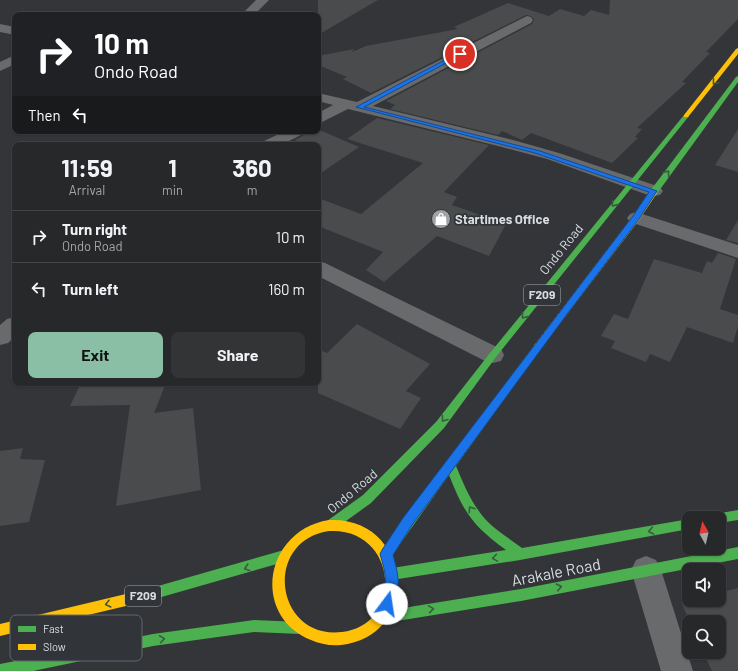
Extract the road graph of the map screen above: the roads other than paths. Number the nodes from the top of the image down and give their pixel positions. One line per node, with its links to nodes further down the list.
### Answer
1 (263, 0): 2 (street)
2 (250, 12)
3 (527, 20): 11 (street)
4 (0, 28): 5 (street)
5 (12, 30)
6 (738, 50): 15 (main road, Ondo Road / F209, one-way to 15)
7 (12, 61): 8 (street)
8 (0, 67)
9 (738, 78): 16 (main road, F209, one-way to 9)
10 (321, 98): 11 (street)
11 (352, 106): 12 (street); 15 (street)
12 (321, 118)
13 (291, 134): 14 (street)
14 (274, 142)
15 (631, 183): 16 (street); 22 (main road, Ondo Road / F209, one-way to 22)
16 (654, 191): 17 (main road, F209)
17 (636, 218): 18 (street); 23 (main road, F209)
18 (738, 252)
19 (321, 269): 22 (street)
20 (12, 327): 21 (street)
21 (0, 337)
22 (493, 355): 26 (main road, Ondo Road / F209, one-way to 26)
23 (450, 465): 29 (main road, F209); 30 (main road, one-way to 23)
24 (738, 515): 25 (main road)
25 (726, 517)
26 (331, 525): 29 (main road, F209); 31 (main road, F209)
27 (682, 525): 30 (main road, Arakale Road, one-way to 30)
28 (738, 553): 32 (main road, Arakale Road)
29 (386, 554): 33 (main road, F209)
30 (520, 554): 33 (main road, Arakale Road, one-way to 33)
31 (284, 556): 34 (main road, F209, one-way to 34); 37 (main road, F209)
32 (646, 570): 35 (main road, Arakale Road, one-way to 32); 42 (street)
33 (392, 574): 35 (main road, F209)
34 (66, 615)
35 (378, 618): 37 (main road, F209)
36 (10, 628): 38 (main road, F209, one-way to 38)
37 (300, 628): 39 (main road, F209, one-way to 37)
38 (0, 630)
39 (142, 643)
40 (50, 661): 41 (main road, F209, one-way to 40)
41 (0, 671)
42 (677, 671)

